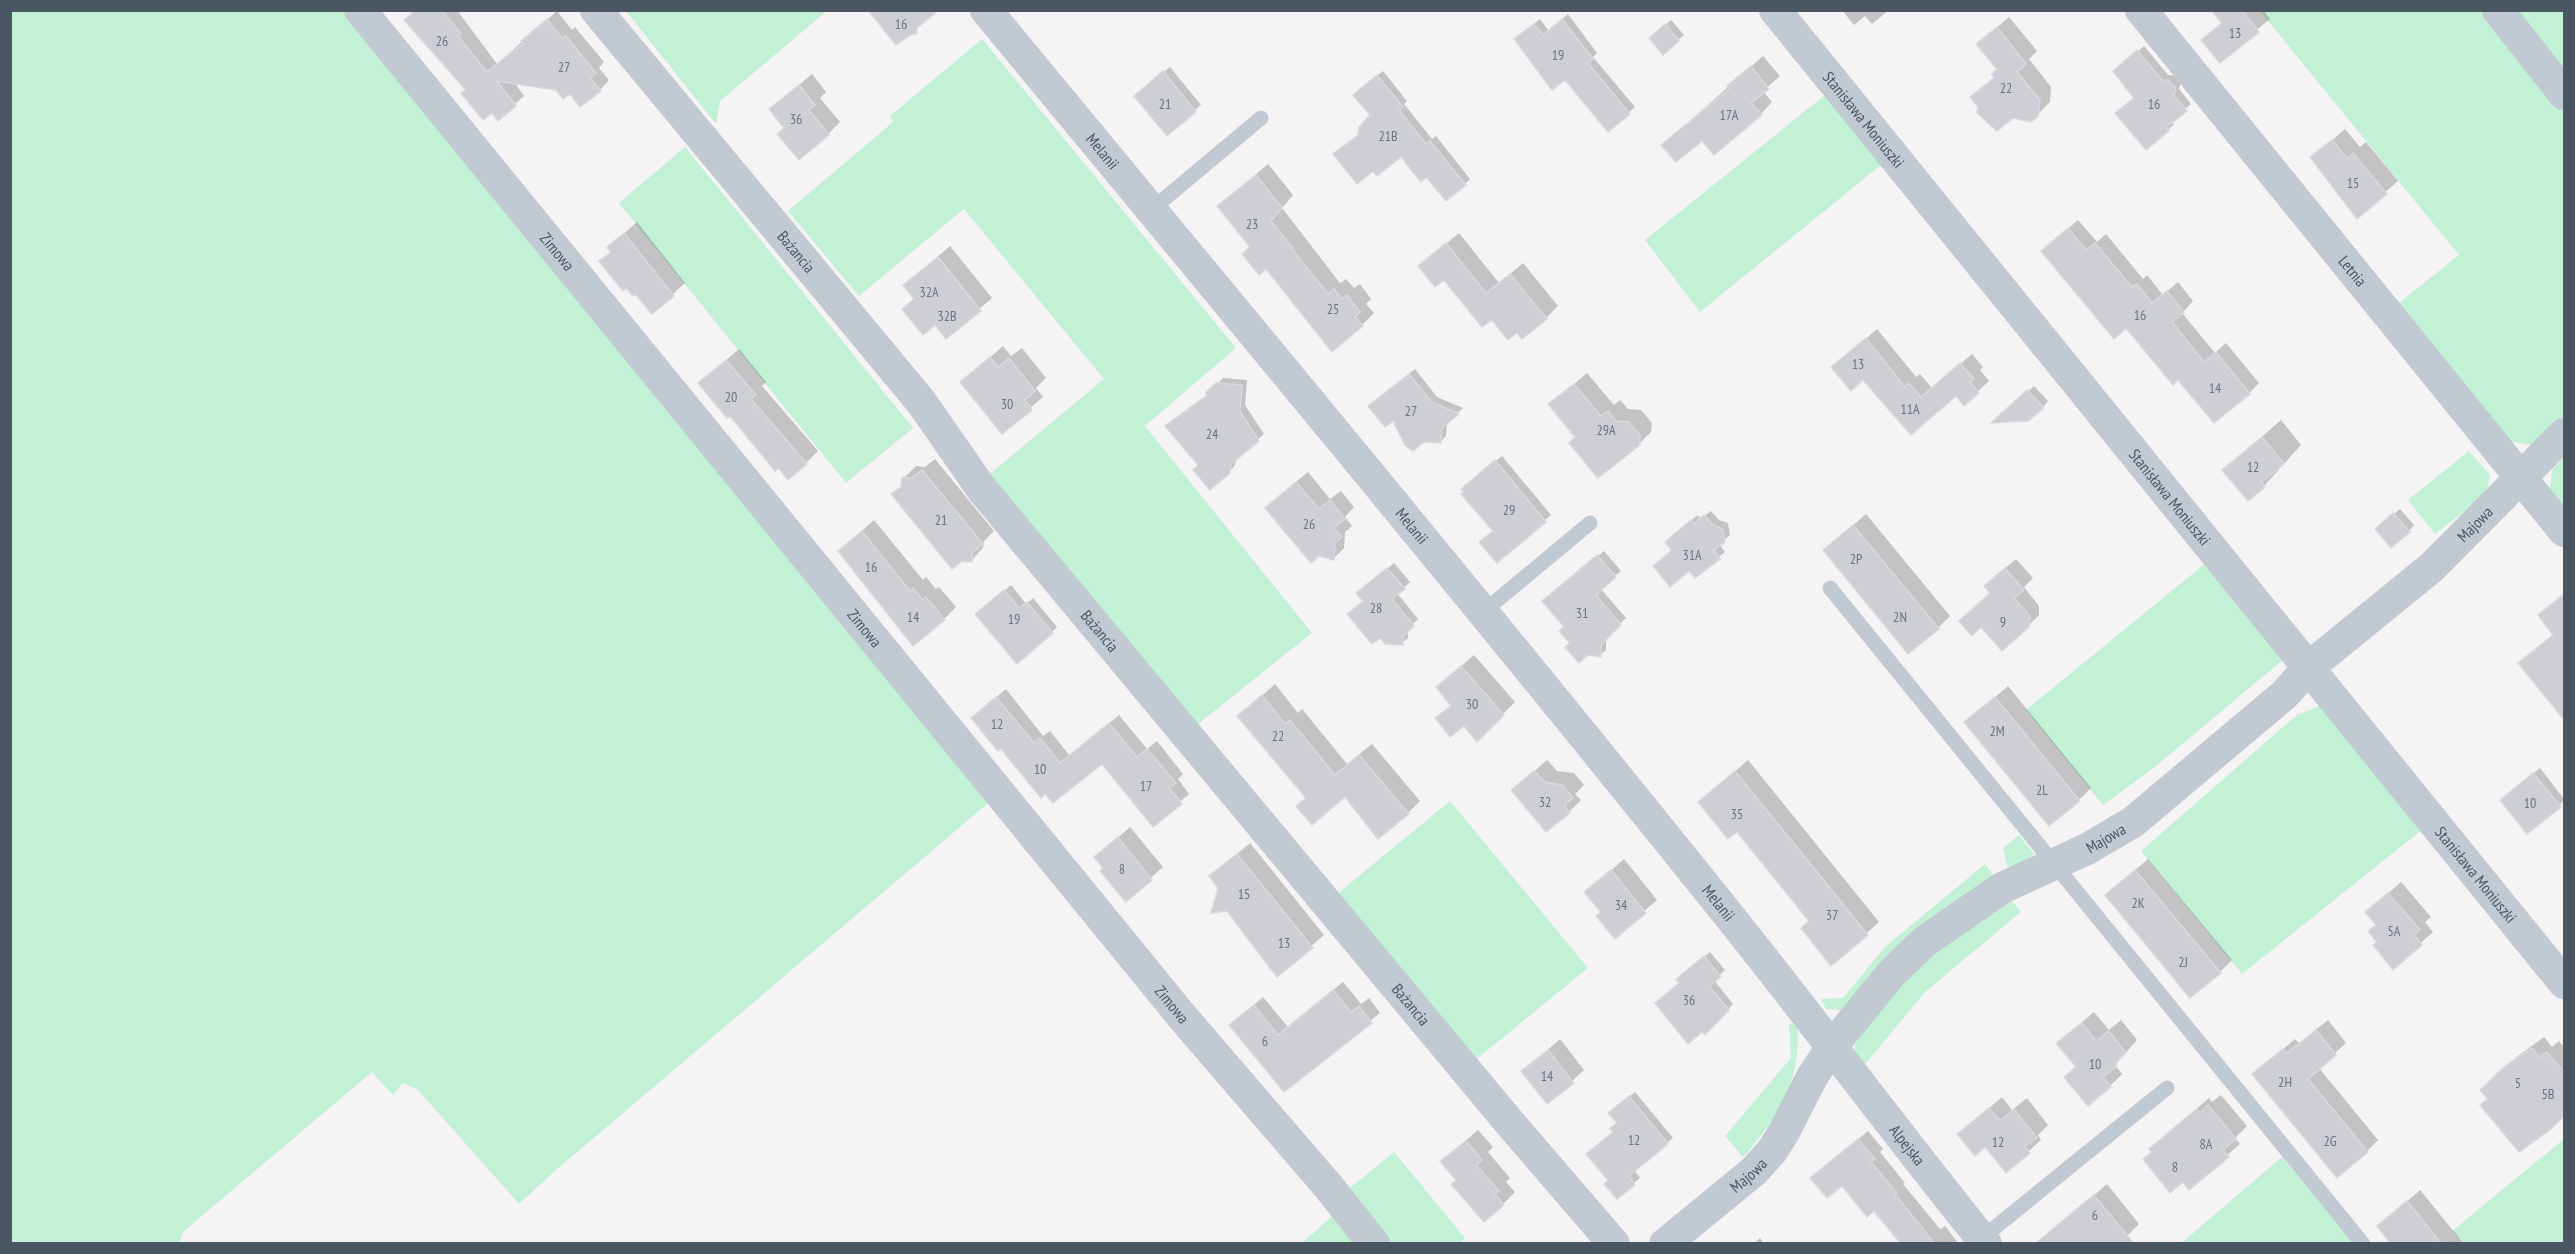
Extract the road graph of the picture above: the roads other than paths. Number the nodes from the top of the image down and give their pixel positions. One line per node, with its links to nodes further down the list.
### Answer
1 (360, 10): 22 (street, Zimowa)
2 (596, 10): 23 (street, Bażancia)
3 (986, 10): 9 (street, Melanii)
4 (1775, 10): 16 (street, Stanisława Moniuszki)
5 (2141, 10): 11 (street, Letnia)
6 (2498, 10): 7 (street)
7 (2565, 94)
8 (1261, 118): 9 (lane)
9 (1151, 210): 15 (street, Melanii)
10 (2565, 434): 11 (street, Majowa)
11 (2521, 478): 13 (street, Letnia); 16 (street, Majowa)
12 (1590, 523): 15 (lane)
13 (2565, 531)
14 (1830, 588): 17 (lane)
15 (1484, 612): 19 (street, Melanii)
16 (2308, 668): 17 (street, Majowa); 18 (street, Stanisława Moniuszki)
17 (2052, 864): 19 (street, Majowa); 25 (lane)
18 (2565, 983)
19 (1833, 1045): 21 (street, Alpejska); 24 (street, Majowa)
20 (2167, 1089): 21 (lane)
21 (1984, 1241)
22 (1374, 1244)
23 (1614, 1244)
24 (1665, 1244)
25 (2363, 1244)

